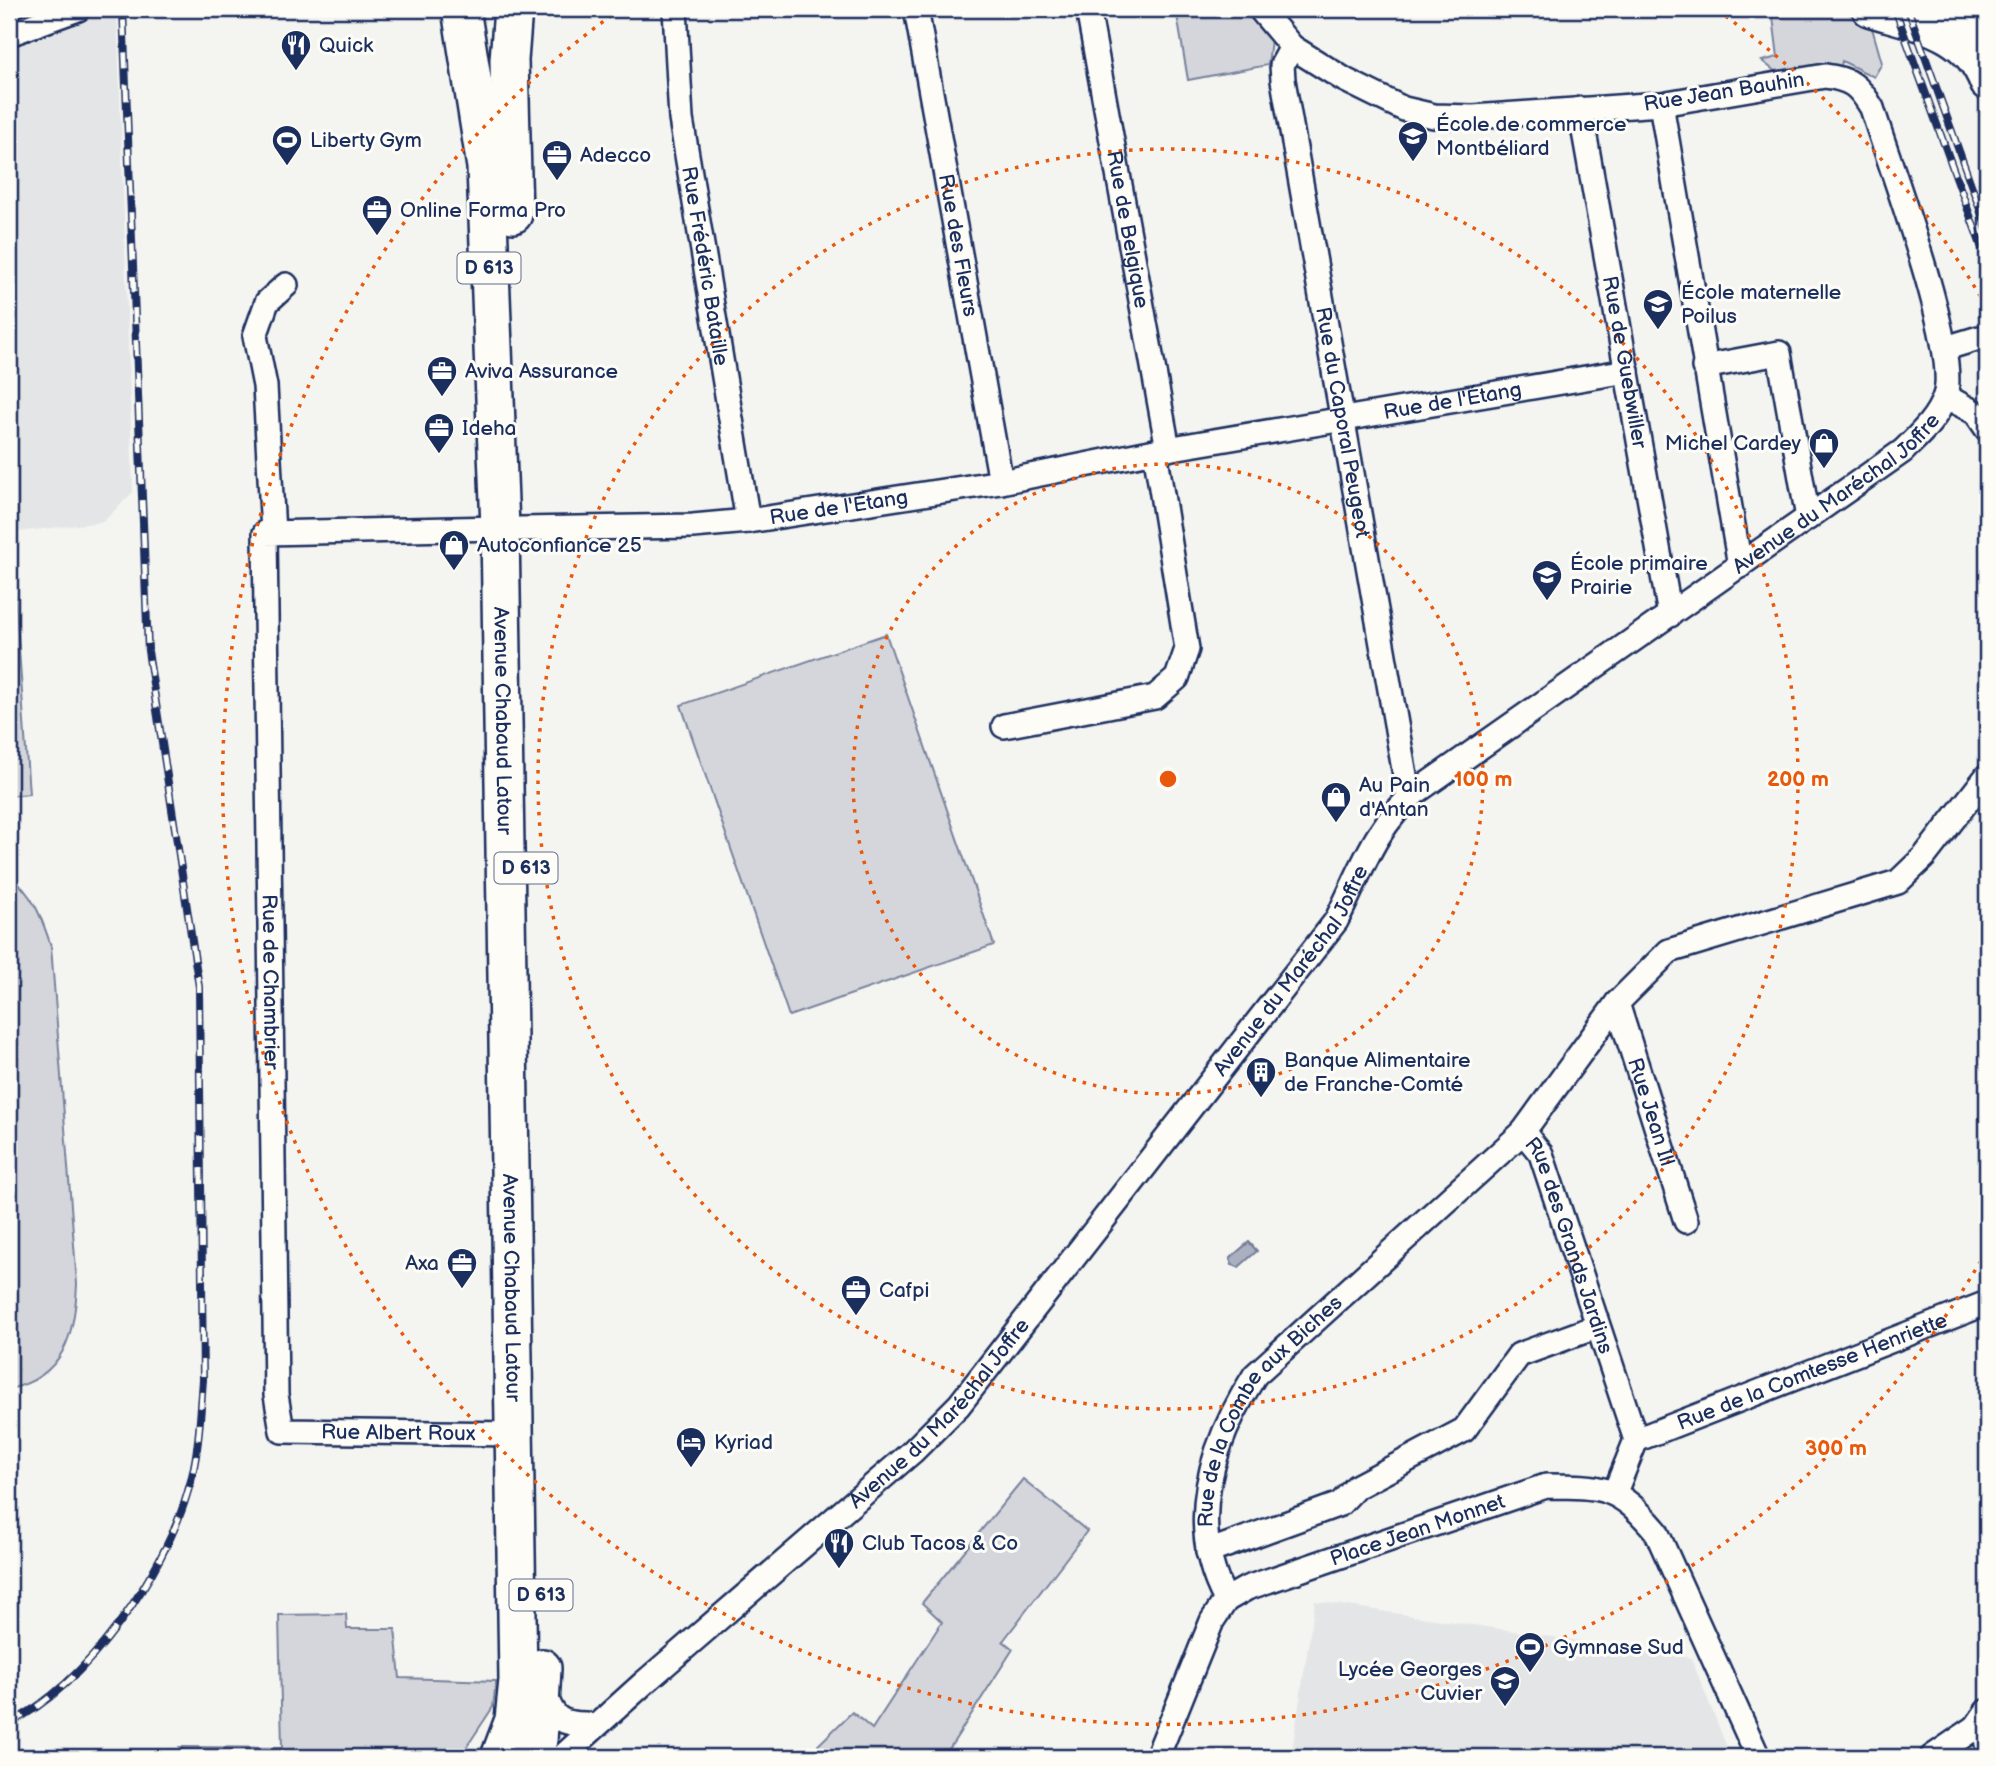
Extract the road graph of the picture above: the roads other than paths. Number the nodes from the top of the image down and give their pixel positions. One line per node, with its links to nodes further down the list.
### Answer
1 (78, 9): 11 (street)
2 (461, 9): 28 (main road, Avenue Chabaud Latour / D 613)
3 (513, 9): 28 (main road, Avenue Chabaud Latour / D 613)
4 (675, 9): 27 (street, Rue Frédéric Bataille)
5 (916, 9): 25 (street, Rue des Fleurs)
6 (1087, 9): 24 (street, Rue de Belgique)
7 (1260, 9): 12 (street, Rue Jean Bauhin)
8 (1869, 9): 13 (main road)
9 (1907, 9): 10 (main road)
10 (1987, 29)
11 (9, 34)
12 (1292, 47): 15 (street, Rue Jean Bauhin); 22 (street, Rue du Caporal Peugeot)
13 (1987, 78)
14 (1661, 104): 15 (street, Rue Jean Bauhin); 18 (street, Rue Jean Bauhin); 19 (street)
15 (1580, 109): 20 (street, Rue de Guebwiller)
16 (286, 285): 29 (street, Rue de Chambrier)
17 (1979, 338): 18 (street)
18 (1946, 348): 21 (street, Avenue du Maréchal Joffre)
19 (1704, 367): 26 (street); 30 (street)
20 (1627, 371): 22 (street, Rue de l'Étang); 31 (street, Rue de Guebwiller)
21 (1944, 396): 23 (street); 26 (street, Avenue du Maréchal Joffre)
22 (1340, 419): 24 (street, Rue de l'Étang); 34 (street, Rue du Caporal Peugeot)
23 (1987, 429)
24 (1162, 450): 25 (street, Rue de l'Étang); 32 (street)
25 (1001, 482): 27 (street, Rue de l'Étang)
26 (1808, 518): 30 (street, Avenue du Maréchal Joffre)
27 (748, 521): 28 (street, Rue de l'Étang)
28 (515, 529): 29 (street, Rue de l'Étang); 41 (main road, Avenue Chabaud Latour / D 613); 48 (main road, Avenue Chabaud Latour / D 613)
29 (269, 533): 40 (street, Rue de Chambrier)
30 (1740, 566): 31 (street, Avenue du Maréchal Joffre)
31 (1670, 615): 34 (street, Avenue du Maréchal Joffre)
32 (1004, 726)
33 (1987, 776): 35 (street, Rue des Grands Jardins)
34 (1409, 798): 47 (street, Avenue du Maréchal Joffre)
35 (1617, 1003): 36 (street, Rue des Grands Jardins); 37 (street, Rue Jean Ill)
36 (1523, 1132): 39 (street, Rue des Grands Jardins); 44 (street, Rue de la Combe aux Biches)
37 (1686, 1221)
38 (1987, 1303): 42 (street, Rue de la Comtesse Henriette)
39 (1596, 1327): 42 (street, Rue des Grands Jardins); 44 (street)
40 (282, 1431): 41 (street, Rue Albert Roux)
41 (515, 1433): 45 (main road, Avenue Chabaud Latour / D 613)
42 (1636, 1440): 43 (street)
43 (1615, 1492): 46 (street, Place Jean Monnet); 54 (street)
44 (1208, 1552): 46 (street, Rue de la Combe aux Biches)
45 (517, 1573): 48 (main road, Avenue Chabaud Latour / D 613); 51 (street)
46 (1226, 1600): 53 (street)
47 (645, 1682): 49 (street, Avenue du Maréchal Joffre); 51 (street, Avenue du Maréchal Joffre)
48 (530, 1688): 49 (street, Avenue Chabaud Latour); 51 (main road, Avenue Chabaud Latour / D 613); 52 (main road, D 613)
49 (586, 1724): 51 (street, Avenue du Maréchal Joffre)
50 (1983, 1727): 55 (street)
51 (546, 1754)
52 (500, 1757)
53 (1157, 1757)
54 (1758, 1757)
55 (1932, 1757)

